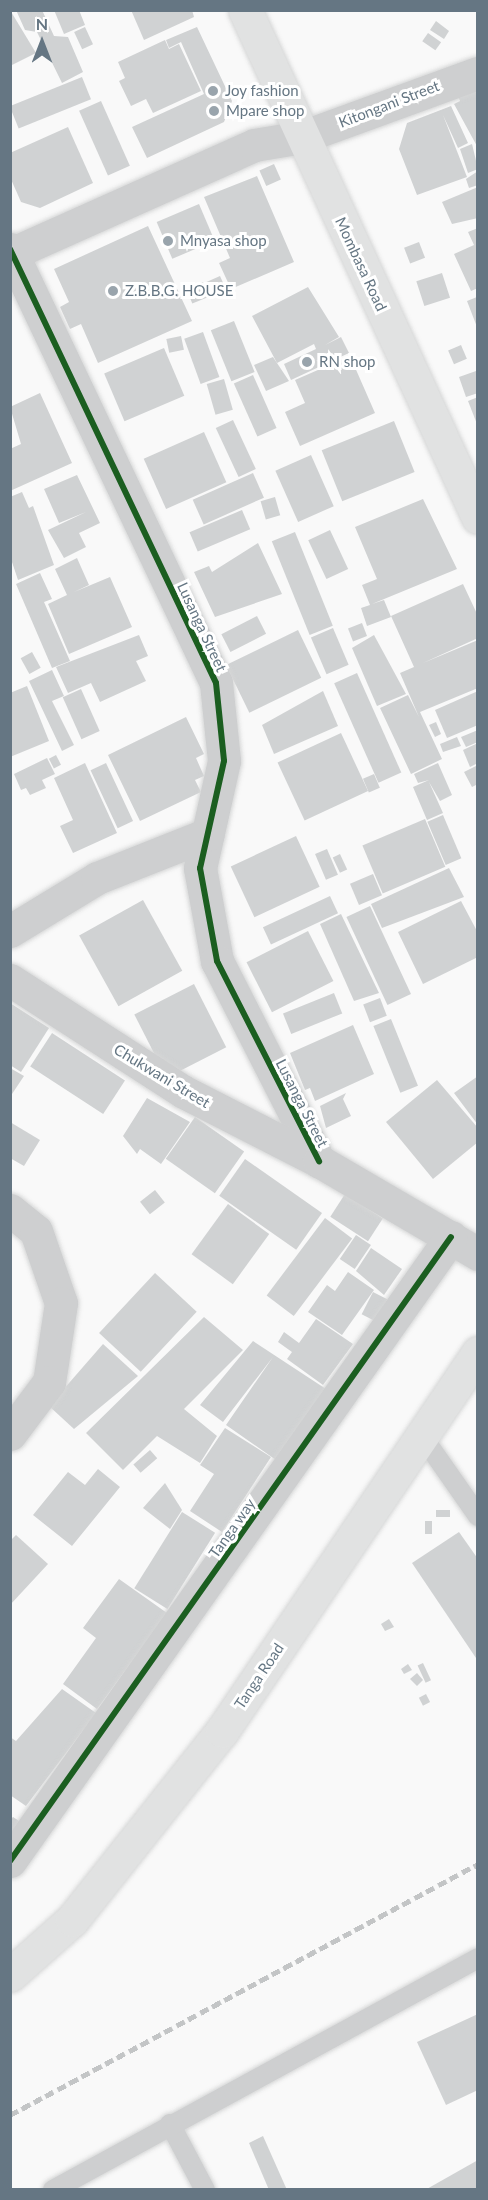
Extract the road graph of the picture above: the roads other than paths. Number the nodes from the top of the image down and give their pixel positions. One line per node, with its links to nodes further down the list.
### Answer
1 (245, 10): 3 (highway, Mombasa Road)
2 (477, 73): 3 (street, Kitongani Street)
3 (302, 137): 4 (street, Kitongani Street); 5 (highway, Mombasa Road)
4 (12, 251): 6 (street, Lusanga Street)
5 (477, 517)
6 (208, 834): 7 (street); 9 (street, Lusanga Street)
7 (10, 930)
8 (10, 980): 9 (street, Chukwani Street)
9 (319, 1161): 11 (street, Chukwani Street)
10 (10, 1210): 13 (street)
11 (464, 1245): 16 (street, Tanga way)
12 (477, 1353): 14 (highway, Tanga Road)
13 (10, 1434)
14 (422, 1436): 15 (lane); 18 (highway, Tanga Road)
15 (477, 1516)
16 (10, 1861)
17 (477, 1958): 19 (lane)
18 (10, 1975)
19 (170, 2124): 20 (lane); 21 (lane)
20 (53, 2190)
21 (205, 2190)

